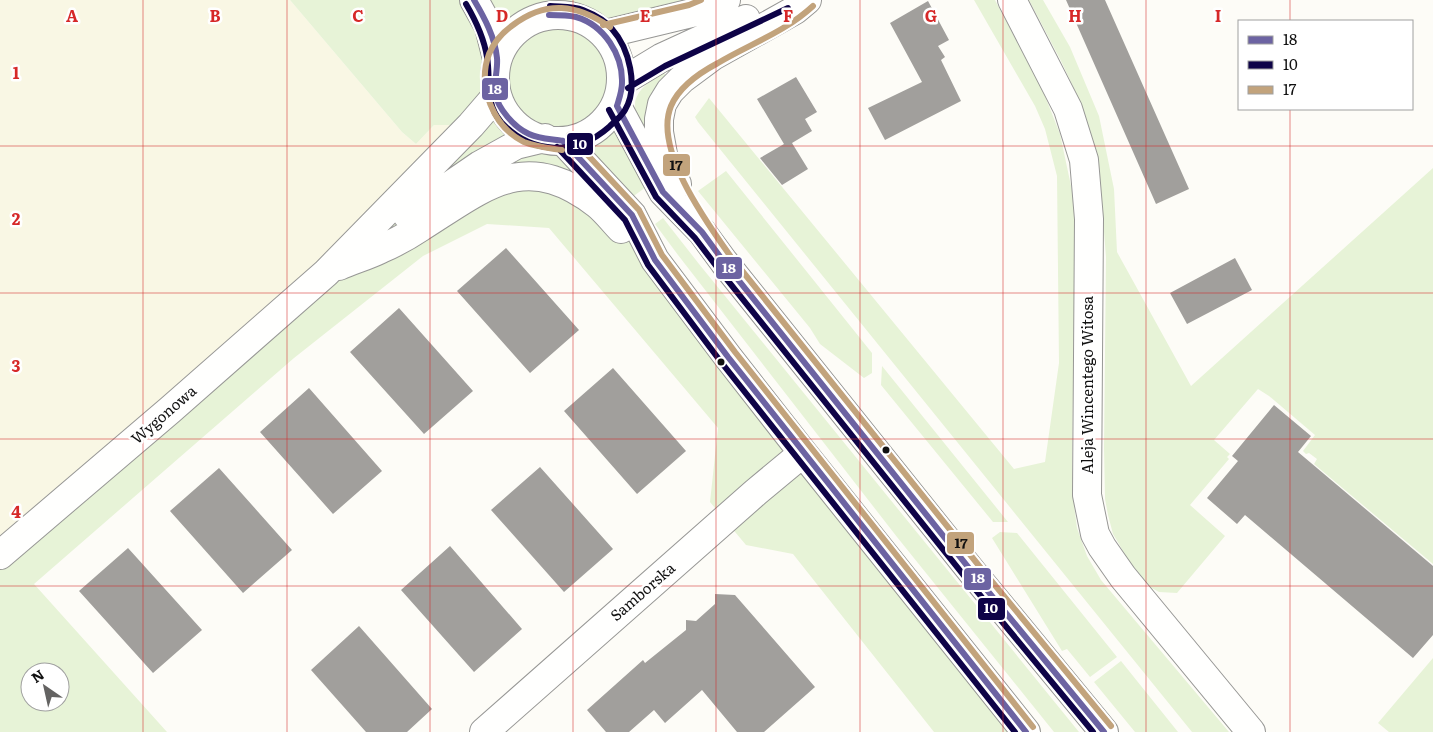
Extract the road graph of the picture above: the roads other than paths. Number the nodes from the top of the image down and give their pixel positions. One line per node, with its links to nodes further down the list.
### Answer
1 (474, 0): 8 (street)
2 (726, 0): 7 (street)
3 (784, 0): 9 (street)
4 (807, 0): 12 (street)
5 (1012, 0): 20 (street, Aleja Wincentego Witosa)
6 (542, 8): 7 (street); 8 (street)
7 (605, 34): 9 (street)
8 (497, 59): 10 (street)
9 (620, 93): 11 (street); 12 (street)
10 (496, 96): 11 (street); 14 (street, Wygonowa)
11 (554, 139): 13 (street); 14 (street, Wygonowa)
12 (702, 232): 19 (street)
13 (655, 260): 14 (street); 15 (street)
14 (326, 273): 16 (street, Wygonowa)
15 (802, 453): 17 (street, Samborska); 18 (street)
16 (0, 555)
17 (484, 732)
18 (1026, 732)
19 (1104, 732)
20 (1251, 732)

